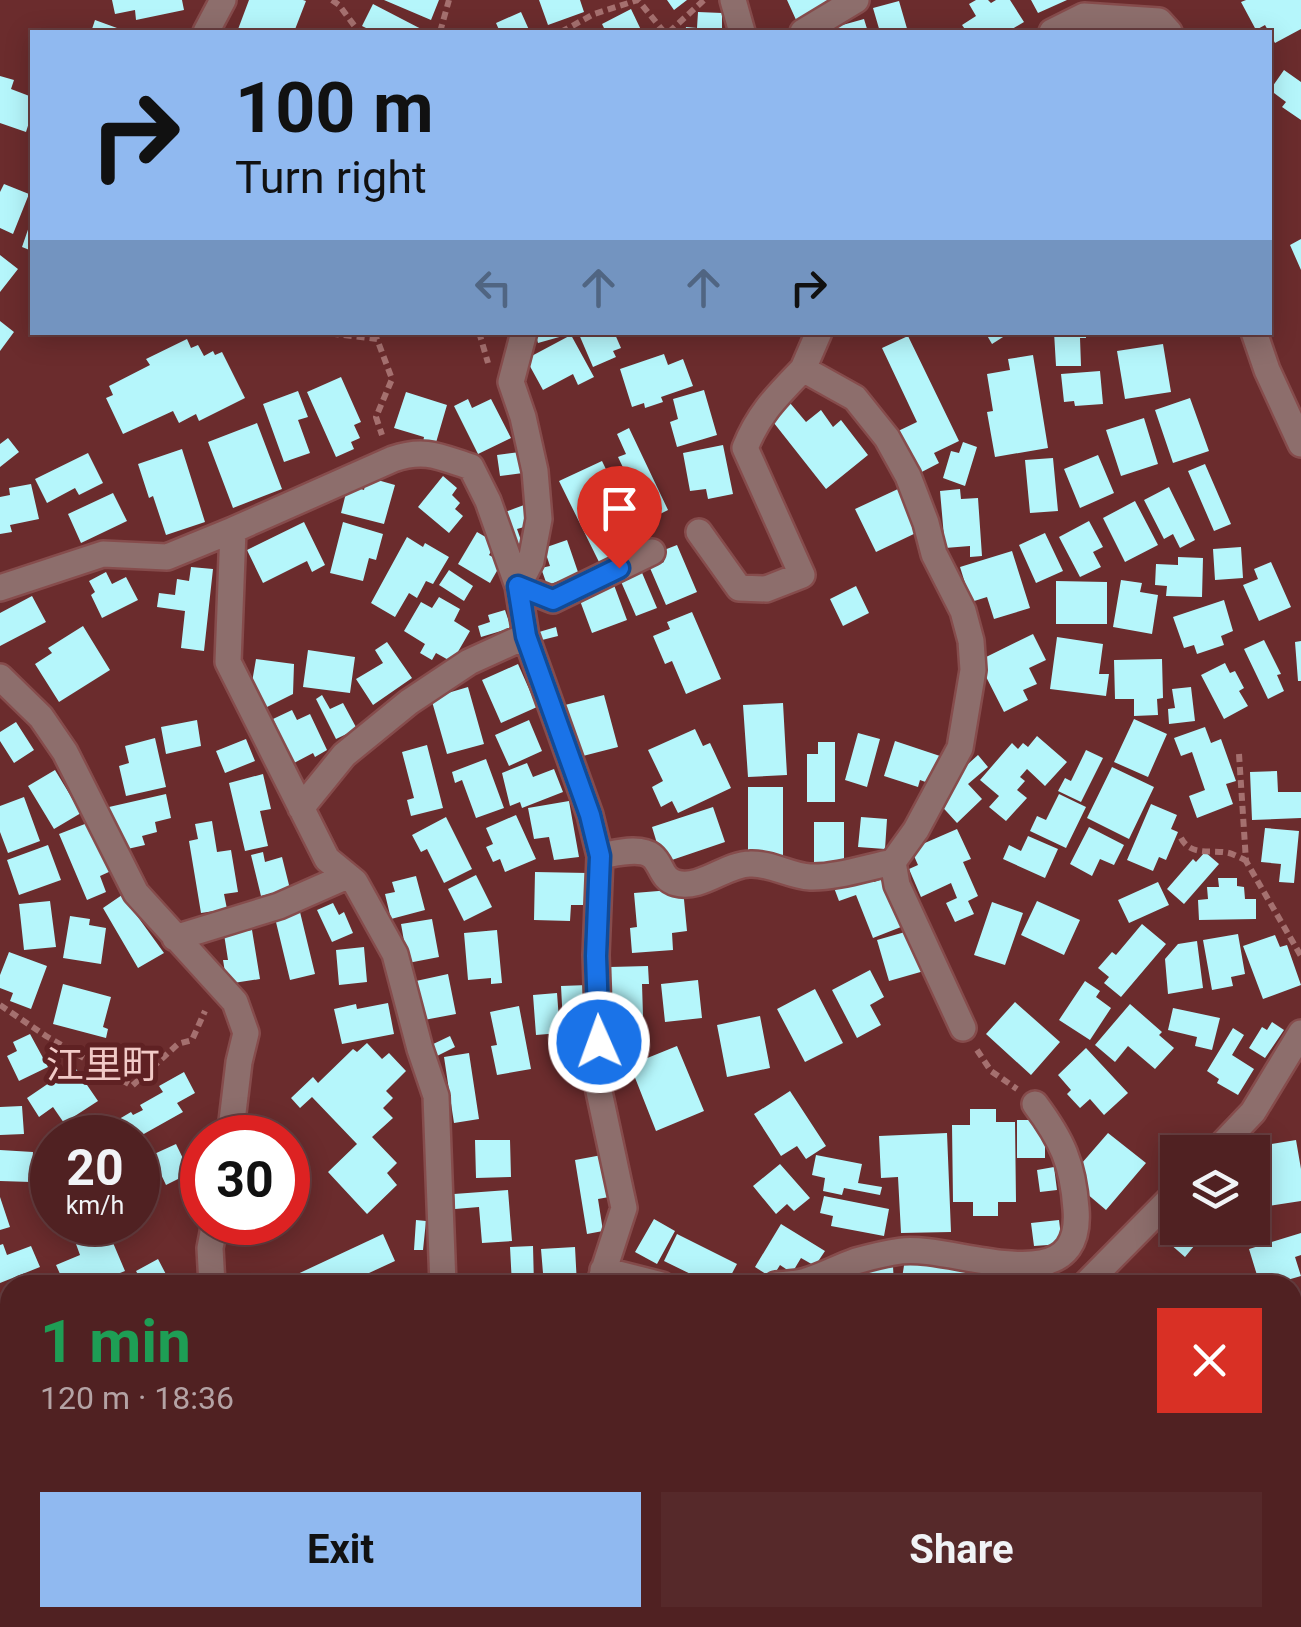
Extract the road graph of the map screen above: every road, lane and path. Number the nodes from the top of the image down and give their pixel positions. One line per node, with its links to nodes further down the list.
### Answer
1 (224, 0): 8 (street)
2 (332, 0): 9 (path)
3 (449, 0): 10 (path)
4 (704, 0): 13 (path)
5 (734, 0): 14 (street)
6 (856, 0): 15 (street)
7 (1167, 18): 16 (street)
8 (207, 30)
9 (358, 30)
10 (441, 30)
11 (565, 30): 12 (path)
12 (664, 30)
13 (668, 30)
14 (742, 30)
15 (806, 30)
16 (1056, 30)
17 (343, 335): 23 (path)
18 (523, 335): 27 (street)
19 (818, 335): 21 (street)
20 (1255, 335): 22 (street)
21 (803, 369): 25 (street); 36 (street)
22 (1301, 444)
23 (392, 458): 24 (street); 27 (street)
24 (233, 530): 28 (street); 32 (street)
25 (699, 532)
26 (652, 552): 27 (street)
27 (518, 586): 29 (street)
28 (0, 588)
29 (526, 636): 32 (street); 34 (street)
30 (0, 677): 38 (street)
31 (1240, 754): 35 (path)
32 (301, 808): 37 (street)
33 (1181, 838): 35 (path)
34 (600, 856): 36 (street); 51 (street)
35 (1246, 860): 39 (path)
36 (893, 862): 42 (street)
37 (347, 876): 38 (street); 50 (street)
38 (175, 938): 40 (street)
39 (1301, 956)
40 (226, 993): 41 (path); 45 (street)
41 (0, 1005)
42 (963, 1028): 44 (path)
43 (1301, 1033): 46 (street)
44 (1035, 1104): 52 (street)
45 (233, 1115)
46 (1231, 1135)
47 (1160, 1209): 53 (street)
48 (211, 1245): 49 (street)
49 (211, 1275)
50 (443, 1275)
51 (601, 1275)
52 (821, 1275)
53 (1095, 1275)

